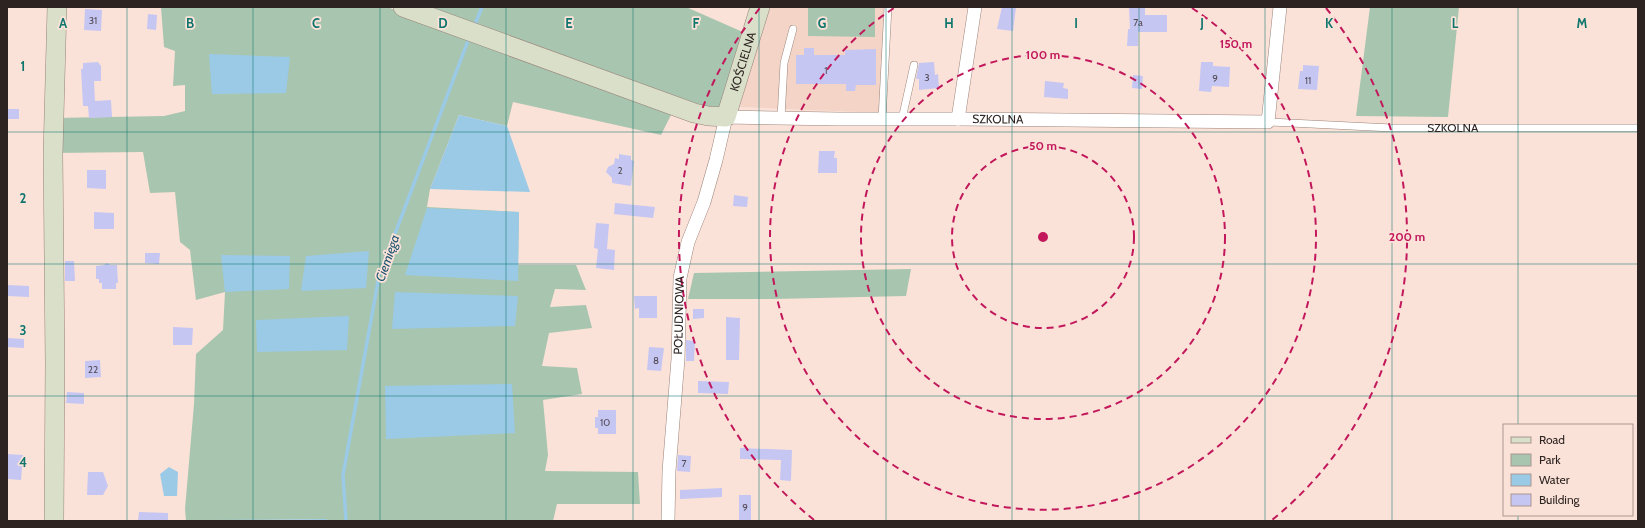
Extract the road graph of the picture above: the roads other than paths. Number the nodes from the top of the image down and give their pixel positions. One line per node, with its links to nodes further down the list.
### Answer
1 (57, 7): 16 (street)
2 (403, 7): 9 (street)
3 (760, 7): 9 (street, KOŚCIELNA)
4 (888, 7): 12 (lane)
5 (975, 7): 11 (street)
6 (1280, 7): 14 (street)
7 (793, 29): 10 (lane)
8 (914, 65): 13 (lane)
9 (726, 117): 10 (street, SZKOLNA); 17 (street, POŁUDNIOWA)
10 (781, 118): 12 (street, SZKOLNA)
11 (958, 118): 13 (street, SZKOLNA); 14 (street, SZKOLNA)
12 (882, 119): 13 (street, SZKOLNA)
13 (902, 119)
14 (1268, 122): 15 (lane, SZKOLNA)
15 (1638, 128)
16 (54, 521)
17 (668, 521)

